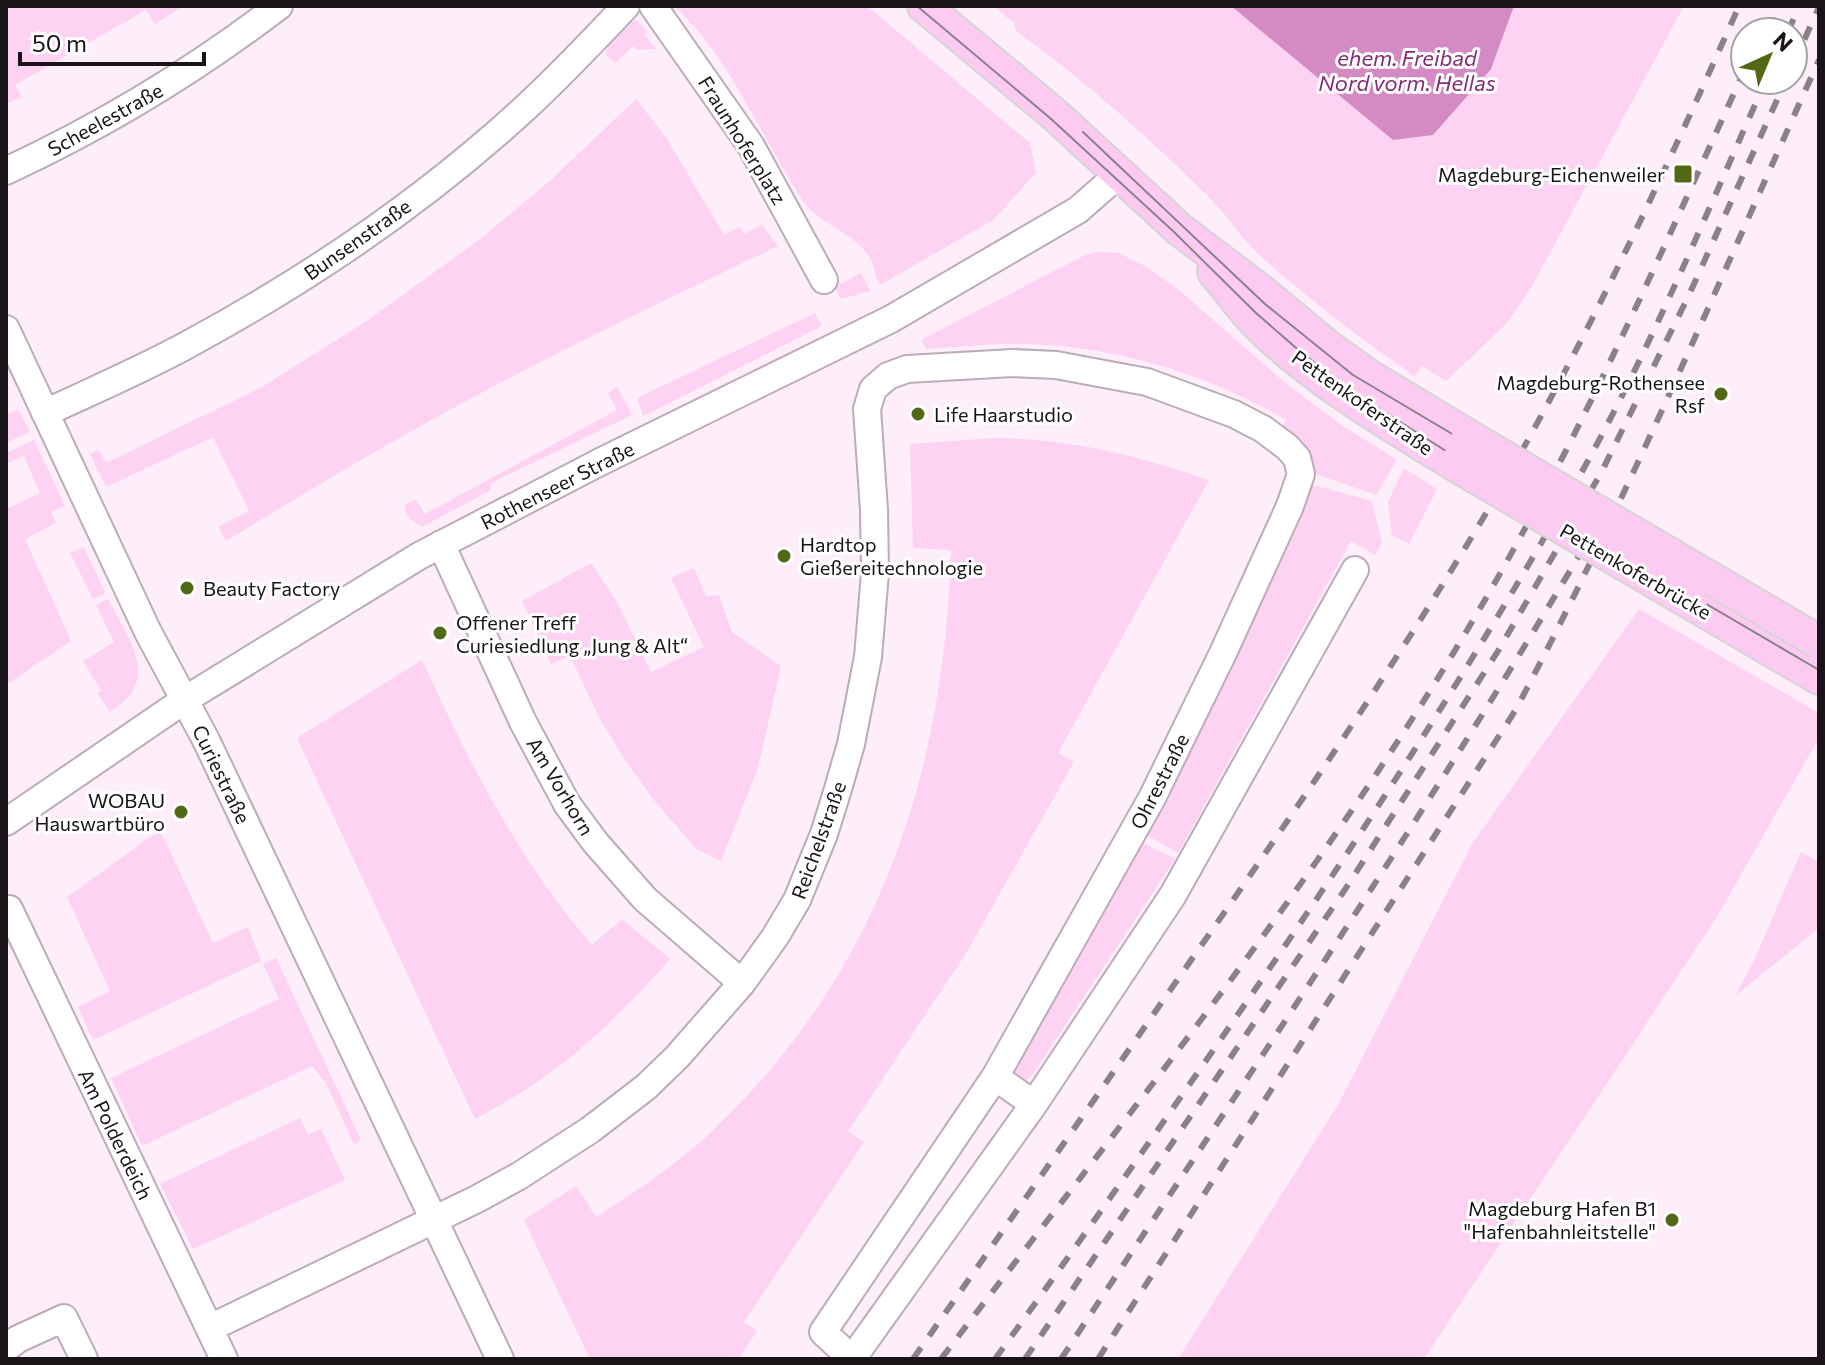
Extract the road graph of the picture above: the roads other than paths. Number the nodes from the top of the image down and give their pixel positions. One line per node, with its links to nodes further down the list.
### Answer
1 (279, 6): 5 (street, Scheelestraße)
2 (626, 6): 9 (street, Bunsenstraße)
3 (653, 6): 7 (street, Fraunhoferplatz)
4 (924, 6): 6 (main road, Pettenkoferstraße)
5 (6, 171)
6 (1120, 173): 10 (main road, Pettenkoferstraße); 12 (street, Rothenseer Straße)
7 (824, 280)
8 (6, 329): 9 (street, Curiestraße)
9 (45, 413): 16 (street, Curiestraße)
10 (1461, 450): 14 (main road, Pettenkoferbrücke, bridge); 15 (main road, Pettenkoferbrücke, bridge)
11 (1301, 474): 19 (street, Reichelstraße); 20 (street, Ohrestraße)
12 (441, 544): 16 (street, Rothenseer Straße); 19 (street, Am Vorhorn)
13 (1355, 570): 21 (street, Ohrestraße)
14 (1819, 642)
15 (1819, 678)
16 (186, 699): 17 (street, Rothenseer Straße); 22 (street, Curiestraße)
17 (6, 822)
18 (9, 909): 23 (street, Am Polderdeich)
19 (742, 983): 22 (street, Reichelstraße)
20 (995, 1077): 21 (street); 28 (street, Ohrestraße)
21 (1034, 1104): 28 (street, Ohrestraße)
22 (434, 1220): 23 (street); 27 (street, Curiestraße)
23 (210, 1328): 26 (street, Am Polderdeich)
24 (6, 1348): 25 (street)
25 (84, 1359)
26 (224, 1359)
27 (500, 1359)
28 (852, 1359)

